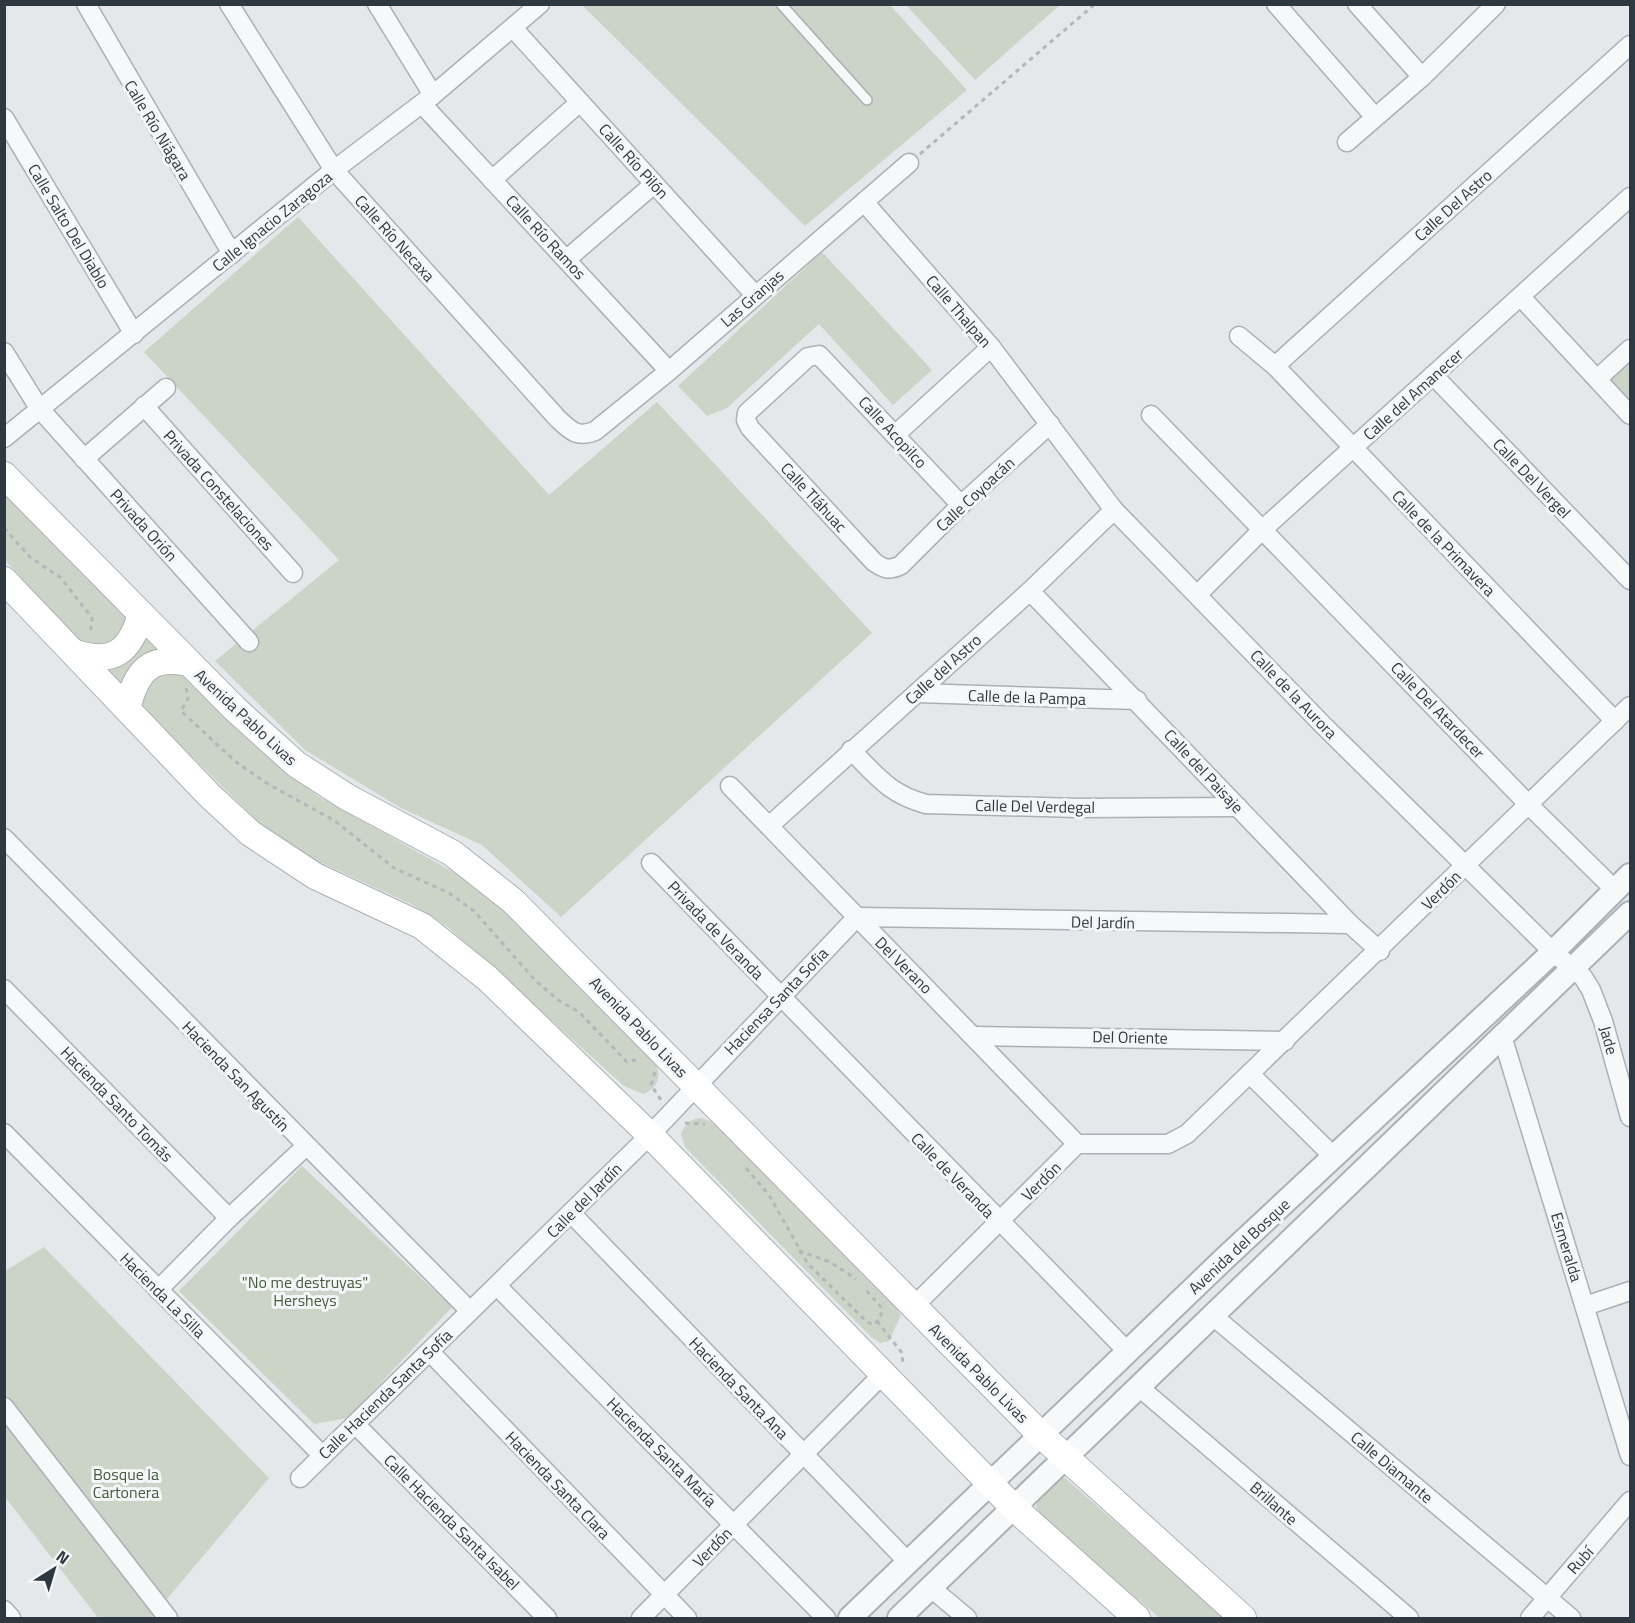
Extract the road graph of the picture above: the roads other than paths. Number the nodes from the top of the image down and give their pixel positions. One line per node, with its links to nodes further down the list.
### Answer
1 (86, 4): 24 (street, Calle Río Niágara)
2 (230, 4): 19 (street, Calle Río Necaxa)
3 (377, 4): 12 (street, Calle Río Ramos)
4 (540, 4): 9 (street, Calle Ignacio Zaragoza)
5 (781, 4): 13 (lane)
6 (1276, 4): 15 (street)
7 (1357, 4): 11 (street)
8 (1497, 4): 11 (street)
9 (513, 28): 12 (street, Calle Ignacio Zaragoza); 14 (street, Calle Río Pilón)
10 (1630, 45): 34 (street, Calle Del Astro)
11 (1422, 77): 15 (street)
12 (428, 99): 19 (street, Calle Ignacio Zaragoza); 20 (street, Calle Río Ramos)
13 (867, 100)
14 (580, 102): 20 (street); 21 (street, Calle Río Pilón)
15 (1374, 116): 17 (street)
16 (4, 118): 28 (street, Calle Salto Del Diablo)
17 (1347, 142)
18 (909, 163): 23 (street, Las Granjas)
19 (334, 170): 24 (street, Calle Ignacio Zaragoza); 44 (street, Calle Río Necaxa)
20 (492, 180): 25 (street, Calle Río Ramos)
21 (654, 184): 25 (street); 26 (street, Calle Río Pilón)
22 (1630, 196): 27 (street, Calle del Amanecer)
23 (864, 202): 26 (street, Las Granjas); 30 (street, Calle Thalpan)
24 (232, 254): 28 (street, Calle Ignacio Zaragoza)
25 (567, 259): 35 (street, Calle Río Ramos)
26 (755, 295): 35 (street, Las Granjas)
27 (1521, 297): 36 (street, Calle del Amanecer); 37 (street)
28 (134, 334): 40 (street, Calle Ignacio Zaragoza)
29 (1239, 336): 34 (street, Calle de la Primavera)
30 (991, 347): 43 (street, Calle Thalpan); 45 (street)
31 (1630, 349): 37 (street)
32 (4, 352): 40 (street, Privada Orión)
33 (825, 359): 45 (street, Calle Acopilco); 53 (street, Calle Tláhuac)
34 (1275, 366): 47 (street, Calle de la Primavera)
35 (669, 371): 44 (street, Las Granjas)
36 (1433, 375): 47 (street, Calle del Amanecer); 56 (street, Calle Del Vergel)
37 (1597, 379): 42 (street)
38 (166, 388): 39 (street)
39 (144, 406): 48 (street); 54 (street, Privada Constelaciones)
40 (39, 408): 46 (street, Calle Ignacio Zaragoza); 48 (street, Privada Orión)
41 (1151, 415): 52 (street, Calle Del Atardecer)
42 (1630, 415)
43 (1050, 424): 50 (street, Calle Coyoacán); 51 (street, Calle de la Aurora)
44 (595, 431)
45 (896, 434): 50 (street, Calle Acopilco)
46 (4, 438)
47 (1353, 448): 52 (street, Calle del Amanecer); 67 (street, Calle de la Primavera)
48 (84, 459): 60 (street, Privada Orión)
49 (4, 475): 59 (main road, Avenida Pablo Livas)
50 (961, 505): 53 (street, Calle Coyoacán)
51 (1114, 510): 57 (street, Calle del Astro); 58 (street, Calle de la Aurora)
52 (1262, 530): 58 (street, Calle del Amanecer); 70 (street, Calle Del Atardecer)
53 (901, 565)
54 (293, 573)
55 (4, 580): 61 (main road)
56 (1630, 580)
57 (1030, 591): 63 (street, Calle del Astro); 64 (street, Calle del Paisaje)
58 (1198, 594): 75 (street, Calle de la Aurora)
59 (141, 614): 61 (main road); 62 (main road, Avenida Pablo Livas)
60 (249, 642)
61 (83, 647): 66 (main road)
62 (189, 663): 66 (main road); 89 (main road, Avenida Pablo Livas)
63 (917, 693): 64 (street, Calle de la Pampa); 68 (street, Calle del Astro)
64 (1137, 700): 71 (street, Calle del Paisaje)
65 (1630, 706): 67 (street, Verdón)
66 (127, 708): 91 (main road)
67 (1614, 721): 70 (street, Verdón)
68 (851, 750): 71 (street, Calle Del Verdegal); 72 (street, Calle del Astro)
69 (730, 786): 72 (street, Del Verano)
70 (1530, 806): 75 (street, Verdón); 76 (street, Calle Del Atardecer)
71 (1238, 807): 79 (street, Calle del Paisaje)
72 (769, 826): 78 (street, Del Verano)
73 (4, 838): 94 (street, Hacienda San Agustín)
74 (651, 863): 84 (street, Privada de Veranda)
75 (1466, 865): 80 (street, Verdón); 81 (street, Calle de la Aurora)
76 (1623, 882): 81 (street, Avenida del Bosque)
77 (1630, 913): 82 (street, Avenida del Bosque)
78 (857, 917): 79 (street, Del Jardín); 84 (street, Haciensa Santa Sofia); 85 (street, Del Verano)
79 (1350, 924): 80 (street, Calle del Paisaje)
80 (1380, 951): 87 (street, Verdón)
81 (1553, 952): 82 (street, Jade); 95 (street, Avenida del Bosque)
82 (1574, 968): 86 (street, Avenida del Bosque); 90 (street, Jade)
83 (4, 989): 97 (street, Hacienda Santo Tomás)
84 (780, 996): 89 (street, Haciensa Santa Sofia); 98 (street, Calle de Veranda)
85 (974, 1036): 87 (street, Del Oriente); 93 (street, Del Verano)
86 (1503, 1039): 103 (street, Esmeralda); 105 (street, Avenida del Bosque)
87 (1285, 1041): 88 (street, Verdón)
88 (1251, 1075): 93 (street, Verdón); 95 (street)
89 (696, 1086): 91 (street, Calle del Jardín); 102 (main road, Avenida Pablo Livas)
90 (1630, 1118)
91 (650, 1135): 96 (street, Calle del Jardín); 108 (main road)
92 (5, 1136): 100 (street, Hacienda La Silla)
93 (1077, 1144): 98 (street, Verdón)
94 (305, 1147): 97 (street); 104 (street, Hacienda San Agustín)
95 (1334, 1157): 106 (street, Avenida del Bosque)
96 (571, 1213): 99 (street, Calle del Jardín); 114 (street, Hacienda Santa Ana)
97 (229, 1218): 100 (street)
98 (999, 1222): 102 (street, Verdón); 106 (street, Calle de Veranda)
99 (497, 1286): 104 (street, Calle del Jardín); 121 (street, Hacienda Santa María)
100 (158, 1290): 113 (street, Hacienda La Silla)
101 (1630, 1291): 103 (street)
102 (913, 1306): 112 (main road, Avenida Pablo Livas)
103 (1585, 1306): 115 (street, Esmeralda)
104 (470, 1311): 107 (street, Calle Hacienda Santa Sofía)
105 (1213, 1316): 109 (street, Avenida del Bosque); 125 (street, Calle Diamante)
106 (1127, 1351): 112 (street, Avenida del Bosque)
107 (430, 1352): 111 (street, Calle Hacienda Santa Sofía); 124 (street, Hacienda Santa Clara)
108 (884, 1373): 114 (street, Verdón); 118 (main road)
109 (1139, 1387): 116 (street, Avenida del Bosque); 138 (street, Brillante)
110 (4, 1407): 128 (street)
111 (357, 1426): 113 (street, Calle Hacienda Santa Sofía); 129 (street, Calle Hacienda Santa Isabel)
112 (1040, 1434): 116 (main road, Avenida Pablo Livas); 118 (street, Avenida del Bosque)
113 (322, 1455): 117 (street, Calle Hacienda Santa Sofía)
114 (803, 1455): 121 (street, Verdón); 122 (street, Hacienda Santa Ana)
115 (1630, 1456)
116 (1064, 1458): 120 (street, Avenida del Bosque); 137 (main road, Avenida Pablo Livas)
117 (300, 1478)
118 (990, 1482): 120 (main road); 122 (street, Avenida del Bosque)
119 (1630, 1501): 125 (street, Rubí)
120 (1013, 1507): 123 (street, Avenida del Bosque); 136 (main road)
121 (734, 1524): 124 (street, Verdón); 132 (street, Hacienda Santa María)
122 (908, 1562): 133 (street, Avenida del Bosque)
123 (931, 1588): 134 (street, Avenida del Bosque); 135 (street)
124 (665, 1596): 130 (street, Verdón); 131 (street, Hacienda Santa Clara)
125 (1547, 1598): 139 (street, Rubí); 140 (street, Calle Diamante)
126 (4, 1610): 127 (street)
127 (11, 1618)
128 (168, 1618)
129 (547, 1618)
130 (641, 1618)
131 (687, 1618)
132 (826, 1618)
133 (850, 1618)
134 (899, 1618)
135 (967, 1618)
136 (1137, 1618)
137 (1243, 1618)
138 (1409, 1618)
139 (1530, 1618)
140 (1571, 1618)

